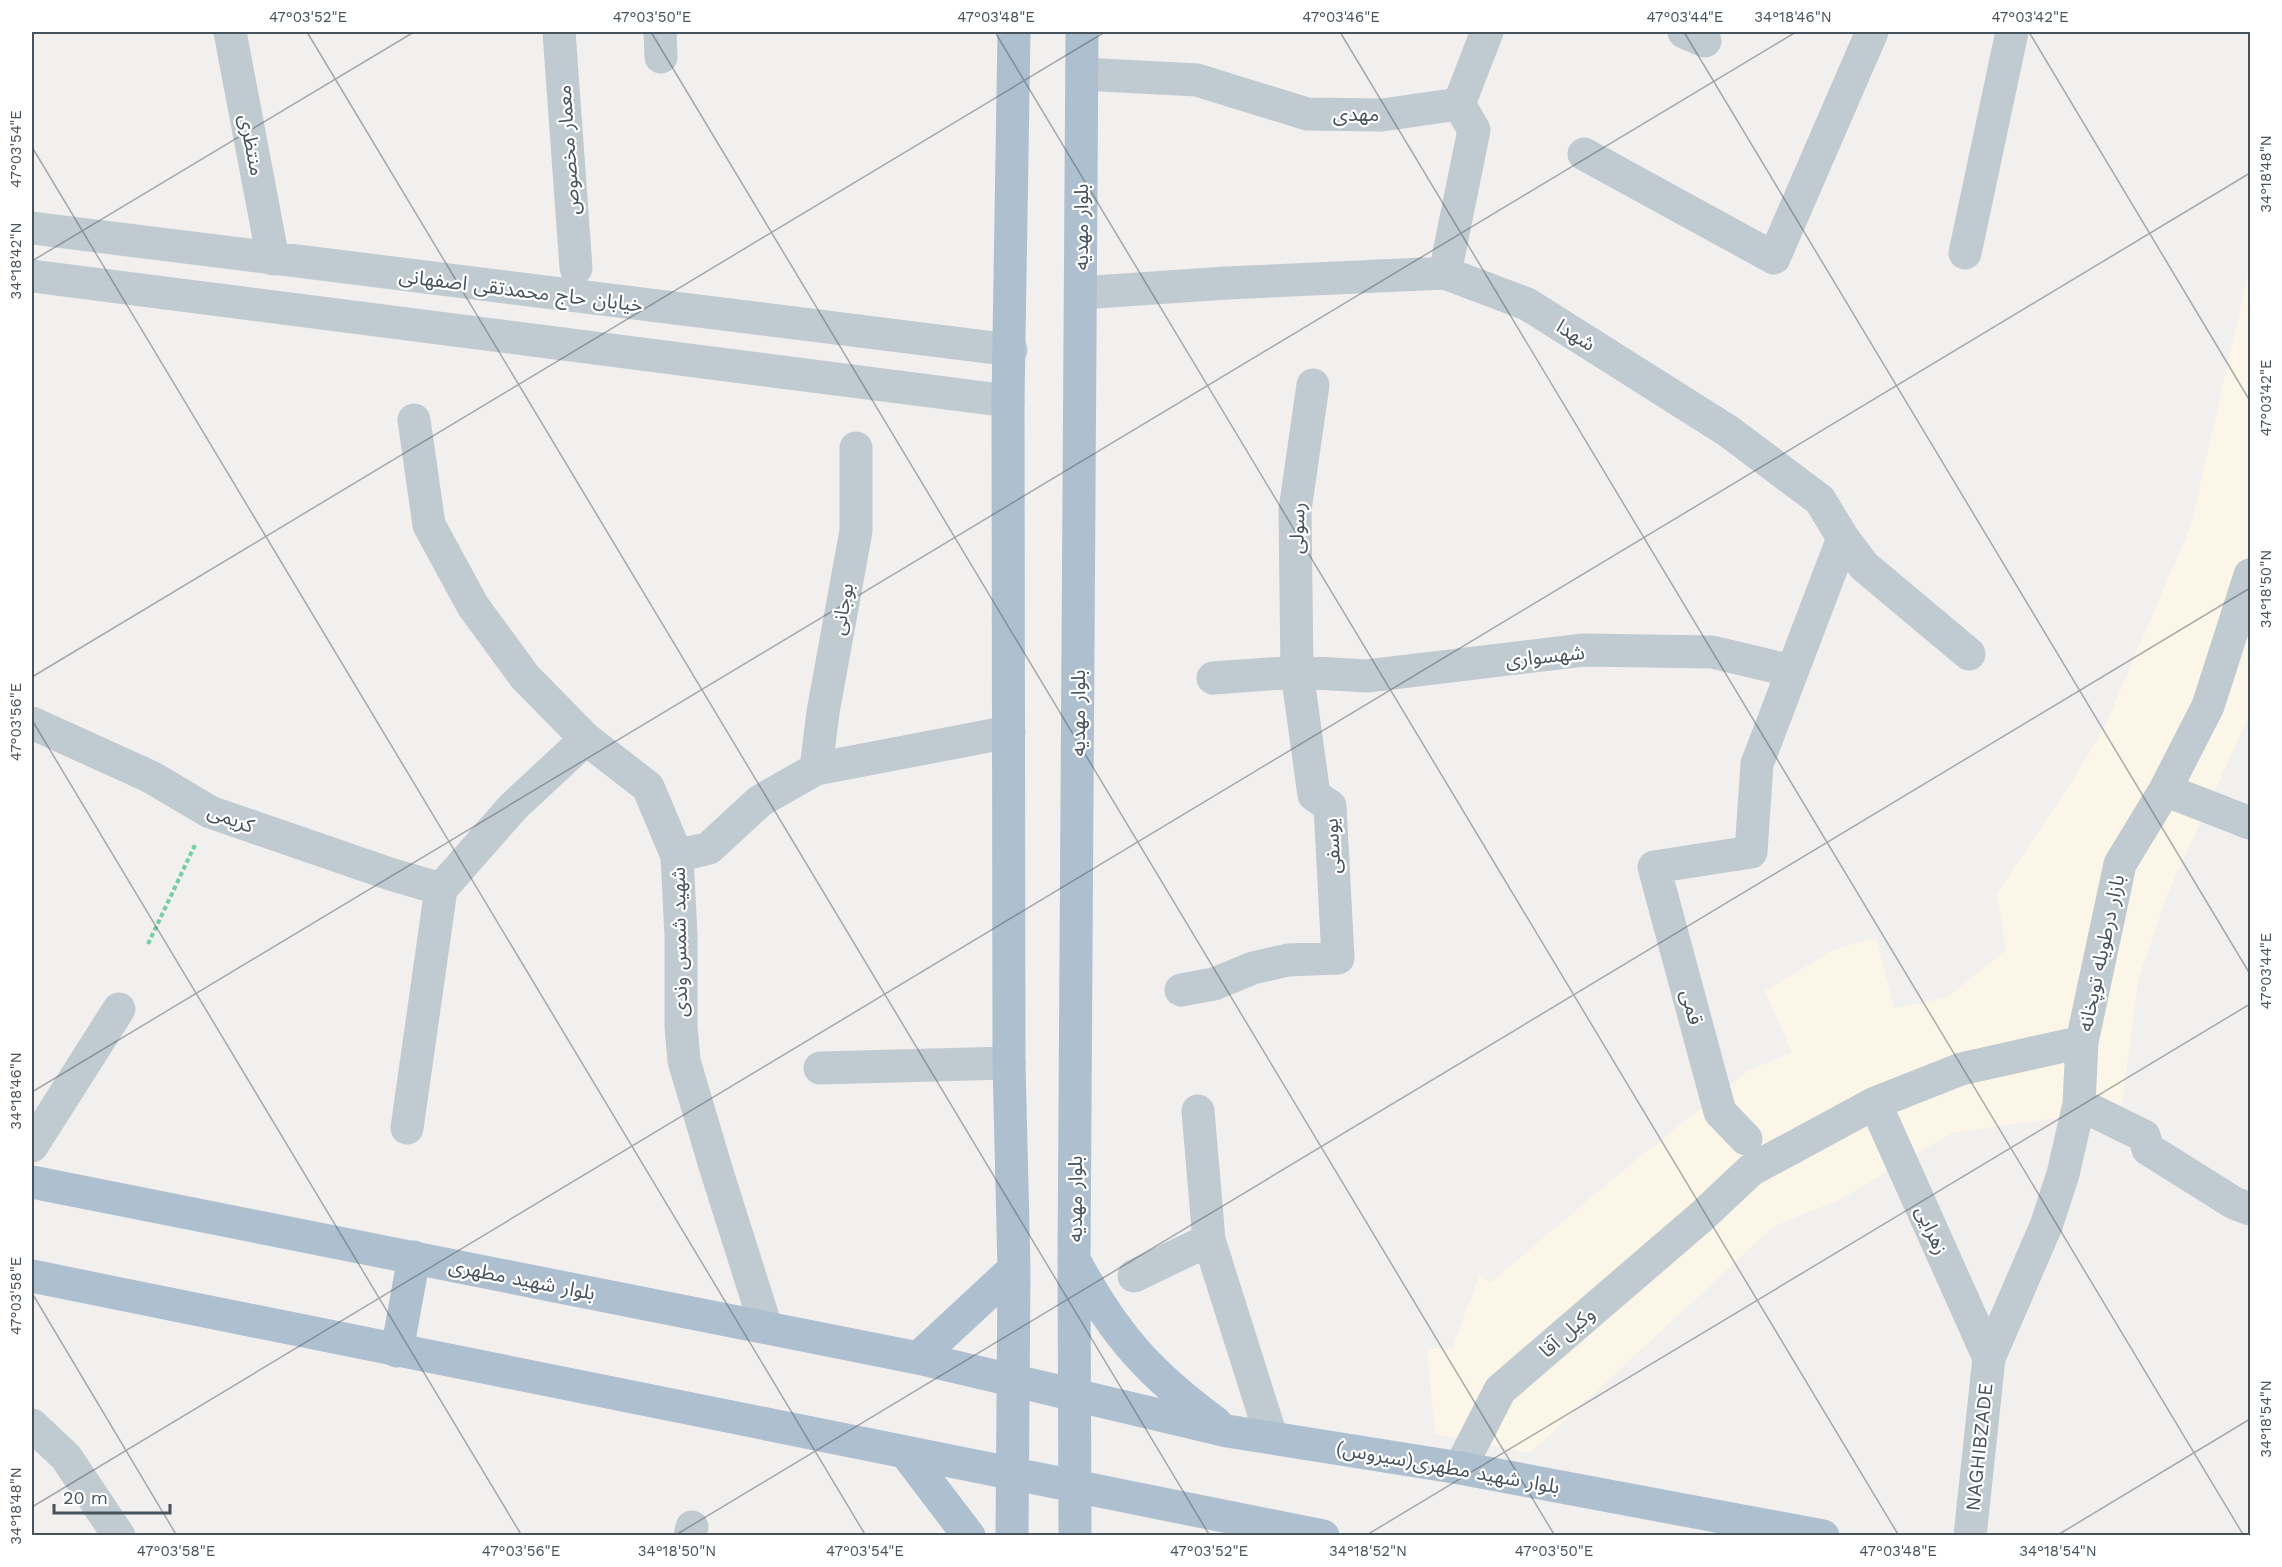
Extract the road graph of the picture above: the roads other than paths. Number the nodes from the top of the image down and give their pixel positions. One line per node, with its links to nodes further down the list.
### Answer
1 (230, 32): 13 (street, منتظری)
2 (559, 32): 14 (street, معمار مخصوص)
3 (1014, 32): 19 (main road)
4 (1082, 32): 8 (main road, بلوار مهدیه)
5 (1487, 32): 9 (street)
6 (1872, 32): 10 (street)
7 (2012, 32): 12 (street)
8 (1082, 74): 9 (street, مهدی); 17 (main road, بلوار مهدیه)
9 (1459, 104): 15 (street)
10 (1584, 154)
11 (32, 228): 13 (street, خیابان حاج محمدتقی اصفهانی)
12 (1965, 253)
13 (273, 259): 18 (street, خیابان حاج محمدتقی اصفهانی)
14 (576, 268)
15 (1445, 273): 17 (street, شهدا); 25 (street, شهدا)
16 (32, 276): 21 (street)
17 (1081, 292): 56 (main road, بلوار مهدیه)
18 (962, 345): 19 (street, خیابان حاج محمدتقی اصفهانی); 21 (street)
19 (1011, 350): 22 (main road)
20 (1313, 385): 29 (street, رسولی)
21 (961, 396): 22 (street)
22 (1008, 401): 32 (main road)
23 (414, 420): 33 (street, شهید شمس وندی)
24 (856, 448): 34 (street, بوجانی)
25 (1843, 538): 27 (street, شهدا); 28 (street)
26 (2250, 575): 35 (street, بازار درطویله توپخانه)
27 (1969, 654)
28 (1792, 671): 29 (street, شهسواری); 49 (street, قمی)
29 (1297, 672): 30 (street, شهسواری); 40 (street, یوسفی)
30 (1213, 678)
31 (32, 723): 39 (street, کریمی)
32 (1009, 732): 34 (street); 43 (main road)
33 (586, 739): 38 (street, شهید شمس وندی); 39 (street)
34 (816, 769): 38 (street)
35 (2177, 795): 36 (street); 37 (street); 42 (street, بازار درطویله توپخانه)
36 (2250, 824)
37 (2250, 849)
38 (677, 856): 60 (street, شهید شمس وندی)
39 (441, 889): 48 (street)
40 (1181, 990)
41 (119, 1009): 50 (street)
42 (2082, 1042): 45 (street, بازار درطویله توپخانه); 46 (street)
43 (1009, 1064): 44 (street); 57 (main road)
44 (820, 1068)
45 (1875, 1103): 53 (street, بازار درطویله توپخانه); 63 (street, زهرایی)
46 (2079, 1104): 52 (street); 63 (street)
47 (1198, 1111): 54 (street)
48 (406, 1128)
49 (1746, 1139)
50 (32, 1146)
51 (32, 1182): 55 (main road, بلوار شهید مطهری)
52 (2250, 1209)
53 (1701, 1217): 70 (street, وکیل آقا)
54 (1209, 1240): 59 (street); 68 (street)
55 (414, 1257): 60 (main road, بلوار شهید مطهری); 61 (main road)
56 (1074, 1262): 65 (main road, بلوار مهدیه); 67 (main road)
57 (1014, 1269): 62 (main road); 64 (main road)
58 (32, 1276): 61 (main road)
59 (1134, 1276)
60 (766, 1327): 62 (main road, بلوار شهید مطهری)
61 (397, 1351): 69 (main road)
62 (918, 1358): 64 (main road, بلوار شهید مطهری)
63 (1989, 1358): 79 (street, NAGHIBZADE)
64 (1012, 1379): 65 (main road, بلوار شهید مطهری); 71 (main road)
65 (1075, 1394): 67 (main road, بلوار شهید مطهری(سیروس)); 72 (main road, بلوار مهدیه)
66 (32, 1425): 73 (street)
67 (1227, 1431): 68 (main road, بلوار شهید مطهری(سیروس))
68 (1271, 1436): 70 (main road, بلوار شهید مطهری(سیروس))
69 (905, 1452): 71 (main road); 74 (main road)
70 (1460, 1468): 78 (main road, بلوار شهید مطهری(سیروس))
71 (1011, 1473): 72 (main road); 75 (main road)
72 (1075, 1485): 76 (main road, بلوار مهدیه); 77 (main road)
73 (119, 1536)
74 (969, 1536)
75 (1012, 1536)
76 (1075, 1536)
77 (1323, 1536)
78 (1823, 1536)
79 (1970, 1536)

